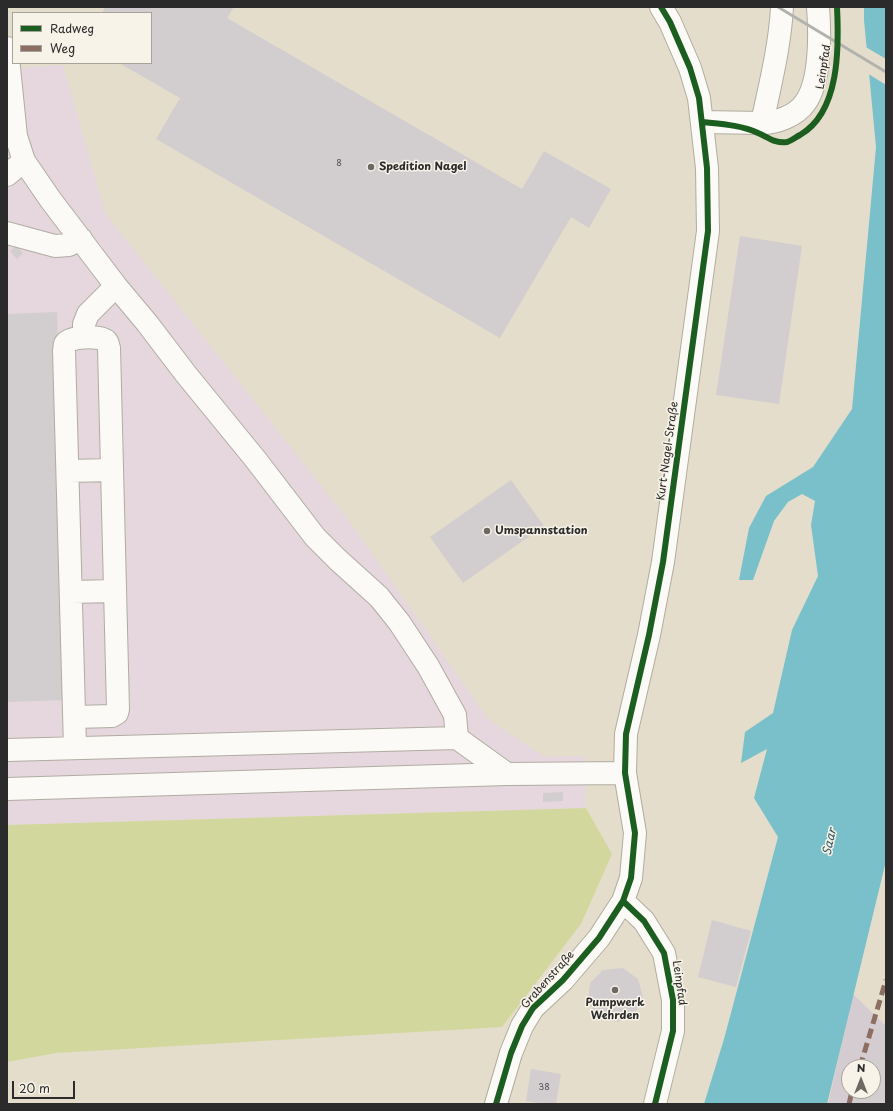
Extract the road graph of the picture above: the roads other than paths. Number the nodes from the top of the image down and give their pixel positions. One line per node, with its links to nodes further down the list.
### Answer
1 (661, 7): 5 (street, Kurt-Nagel-Straße)
2 (782, 7): 6 (street)
3 (818, 7): 6 (street)
4 (7, 48): 7 (street)
5 (702, 122): 6 (street); 21 (street, Kurt-Nagel-Straße)
6 (762, 123)
7 (24, 161): 8 (street); 10 (street)
8 (7, 175)
9 (7, 233): 10 (street)
10 (81, 239): 11 (street)
11 (116, 286): 12 (street); 18 (street)
12 (84, 337): 13 (street); 14 (street)
13 (112, 470): 14 (street); 15 (street)
14 (68, 471): 16 (street)
15 (115, 591): 16 (street); 17 (street)
16 (71, 592): 17 (street)
17 (75, 717): 19 (street)
18 (457, 738): 19 (street); 22 (street)
19 (75, 748): 20 (street)
20 (7, 750)
21 (625, 773): 22 (street); 24 (street, Kurt-Nagel-Straße)
22 (507, 774): 23 (street)
23 (7, 789)
24 (623, 901): 25 (street, Grabenstraße); 26 (street, Leinpfad)
25 (496, 1104)
26 (655, 1104)

